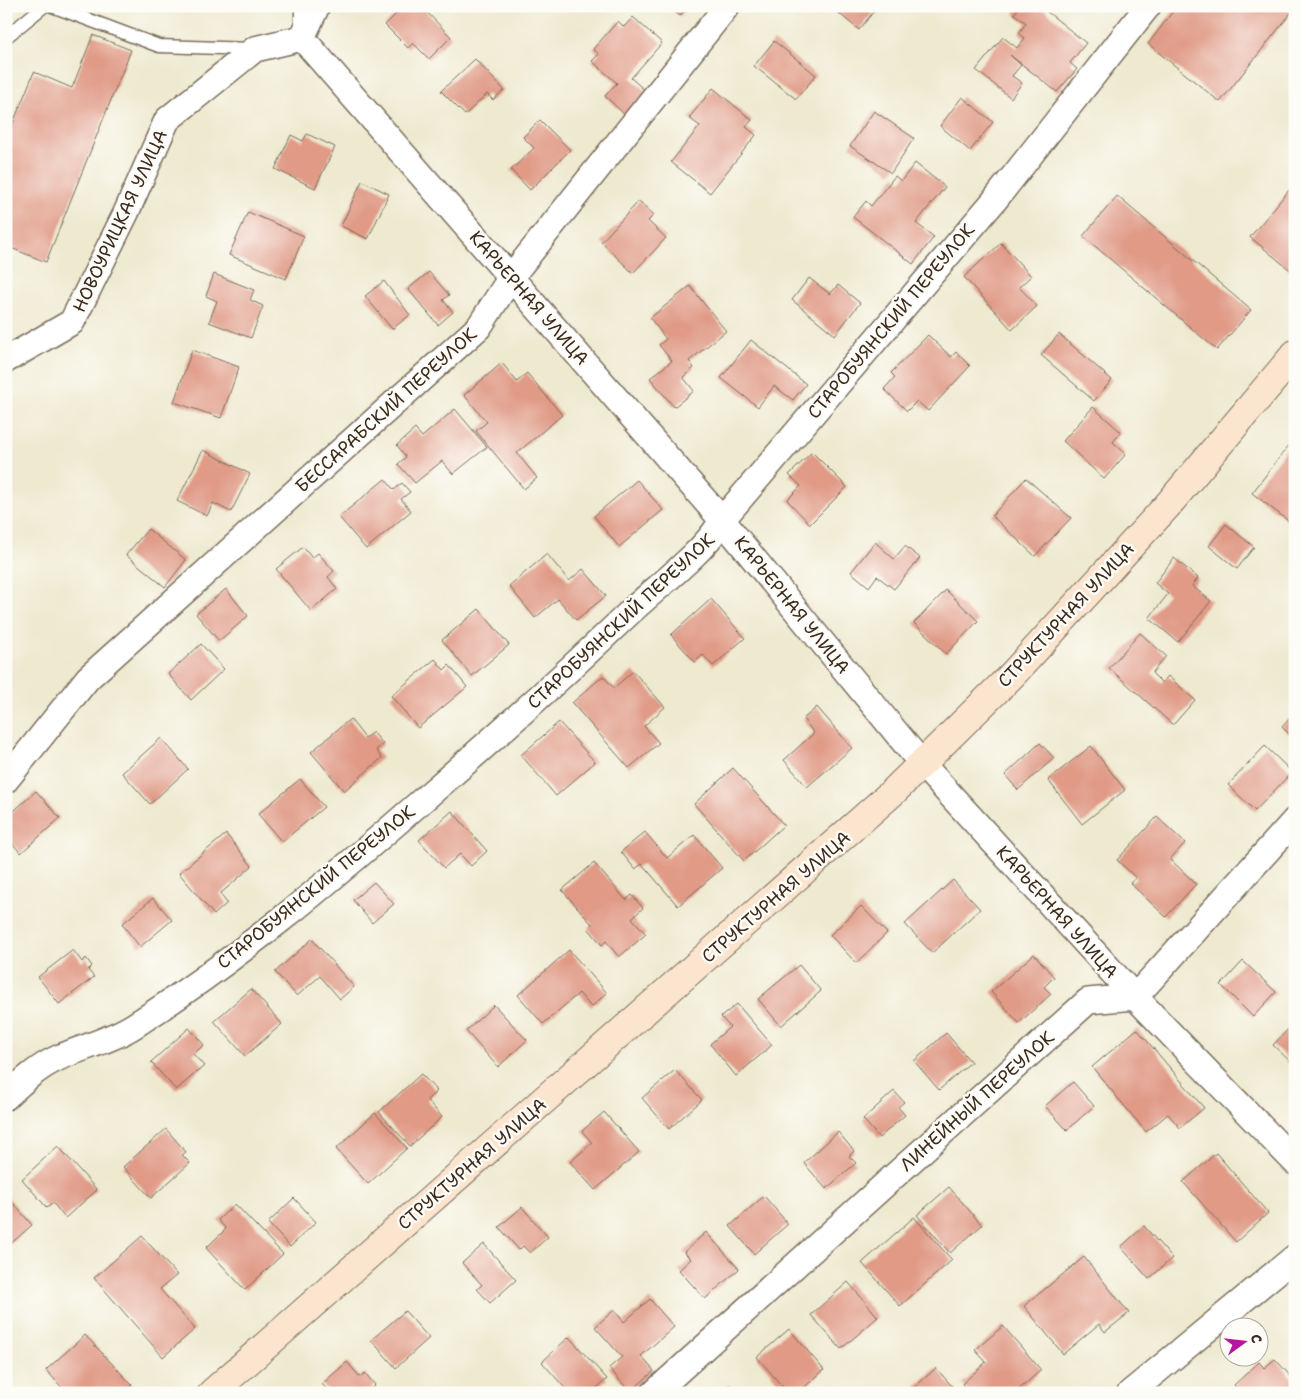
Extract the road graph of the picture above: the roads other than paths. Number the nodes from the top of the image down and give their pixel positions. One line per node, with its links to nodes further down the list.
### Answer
1 (44, 6): 7 (lane)
2 (52, 6): 9 (lane)
3 (300, 6): 8 (lane)
4 (317, 6): 8 (street)
5 (727, 6): 10 (street, БЕССАРАБСКИЙ ПЕРЕУЛОК)
6 (1148, 6): 13 (street, СТАРОБУЯНСКИЙ ПЕРЕУЛОК)
7 (6, 37)
8 (302, 38): 9 (street, НОВОУРИЦКАЯ УЛИЦА); 10 (street, КАРЬЕРНАЯ УЛИЦА)
9 (254, 49): 12 (street, НОВОУРИЦКАЯ УЛИЦА)
10 (512, 277): 13 (street, КАРЬЕРНАЯ УЛИЦА); 15 (street, БЕССАРАБСКИЙ ПЕРЕУЛОК)
11 (1295, 354): 14 (main road, СТРУКТУРНАЯ УЛИЦА)
12 (6, 360)
13 (722, 520): 14 (street, КАРЬЕРНАЯ УЛИЦА); 18 (street, СТАРОБУЯНСКИЙ ПЕРЕУЛОК)
14 (922, 764): 17 (street, КАРЬЕРНАЯ УЛИЦА); 21 (main road, СТРУКТУРНАЯ УЛИЦА)
15 (6, 780)
16 (1295, 820): 17 (street)
17 (1135, 997): 19 (street, КАРЬЕРНАЯ УЛИЦА); 22 (street, ЛИНЕЙНЫЙ ПЕРЕУЛОК)
18 (6, 1096)
19 (1295, 1162)
20 (1295, 1257): 23 (street)
21 (212, 1393)
22 (654, 1393)
23 (1130, 1393)

